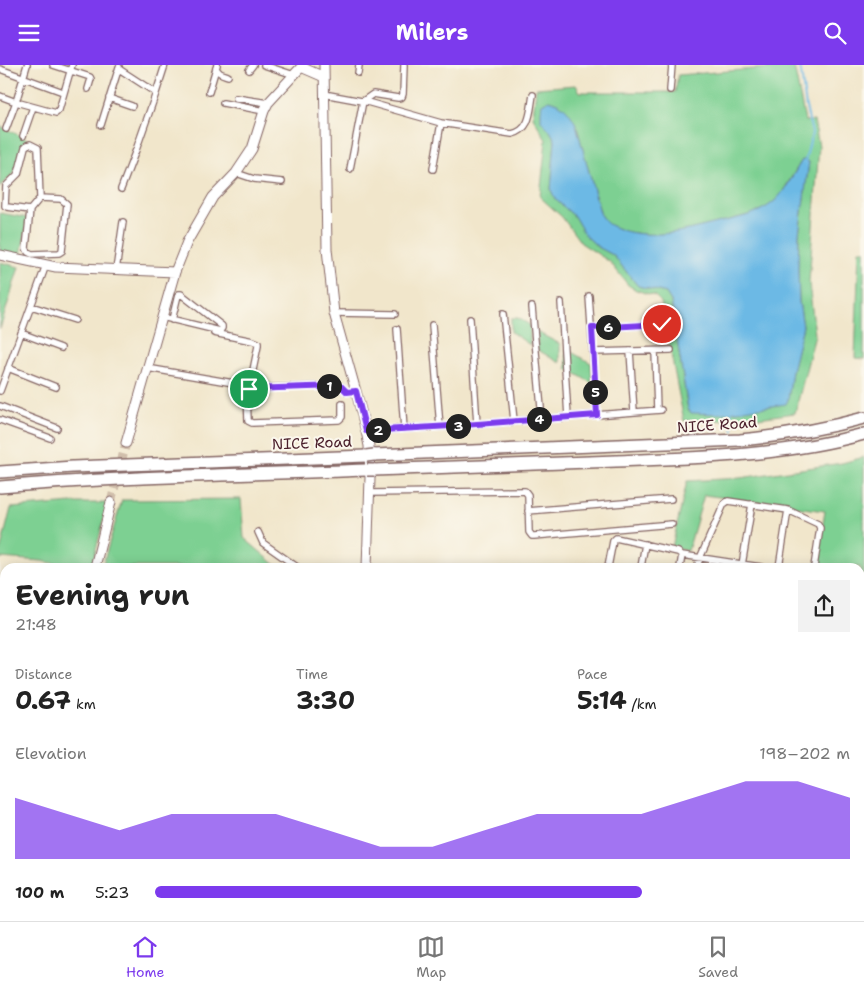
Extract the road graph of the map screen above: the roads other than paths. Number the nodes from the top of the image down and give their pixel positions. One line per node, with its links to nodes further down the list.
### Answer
1 (27, 65): 17 (street)
2 (53, 65): 11 (street)
3 (165, 65): 22 (street)
4 (264, 65): 12 (street)
5 (324, 65): 16 (street)
6 (359, 65): 14 (street)
7 (404, 65): 28 (street)
8 (672, 65): 19 (street)
9 (217, 66): 15 (street); 21 (street)
10 (119, 67): 22 (street); 26 (street)
11 (71, 68): 18 (street); 20 (street)
12 (298, 68): 16 (street); 33 (street)
13 (0, 69): 17 (street)
14 (358, 73)
15 (228, 76)
16 (324, 77): 23 (street)
17 (23, 78): 20 (street); 29 (street)
18 (88, 89)
19 (670, 91)
20 (63, 92): 32 (street)
21 (209, 92)
22 (156, 93): 42 (street)
23 (324, 94): 28 (street); 55 (street)
24 (533, 95): 34 (street)
25 (0, 96): 29 (street)
26 (109, 98): 31 (street); 35 (street)
27 (236, 98): 33 (street)
28 (363, 101): 34 (street); 38 (street)
29 (16, 102): 32 (street); 36 (street)
30 (223, 103): 33 (street)
31 (132, 106)
32 (33, 107): 37 (street)
33 (266, 107): 40 (street)
34 (441, 123): 39 (street)
35 (101, 125)
36 (6, 129)
37 (23, 136)
38 (350, 169)
39 (433, 169)
40 (236, 173): 41 (street); 50 (street)
41 (282, 182)
42 (121, 189)
43 (40, 198): 44 (street); 44 (street); 47 (street)
44 (30, 210): 47 (street)
45 (123, 222): 49 (street)
46 (0, 255): 47 (street)
47 (29, 257): 48 (street)
48 (46, 265): 49 (street); 53 (street)
49 (116, 269): 50 (street)
50 (175, 271): 58 (street)
51 (589, 295): 64 (street)
52 (561, 302): 83 (street)
53 (31, 306): 60 (street); 66 (street)
54 (532, 307): 85 (street)
55 (334, 313): 57 (street); 78 (street)
56 (503, 314): 87 (street)
57 (396, 315)
58 (162, 319): 61 (street); 73 (street); 74 (street)
59 (470, 319): 88 (street)
60 (75, 320)
61 (172, 320): 61 (street)
62 (662, 324): 64 (street)
63 (432, 325): 89 (street)
64 (592, 328): 71 (street)
65 (397, 329): 91 (street)
66 (21, 333): 67 (street); 72 (street)
67 (61, 348)
68 (671, 350): 70 (street)
69 (630, 351): 70 (street); 71 (street); 81 (street)
70 (655, 351): 81 (street)
71 (593, 352): 82 (street)
72 (8, 368): 76 (street); 77 (street)
73 (147, 368): 75 (street); 95 (street)
74 (253, 370)
75 (250, 382)
76 (56, 387)
77 (0, 391)
78 (356, 391): 79 (street); 92 (street)
79 (342, 404)
80 (0, 406): 90 (street)
81 (634, 412): 82 (street)
82 (597, 415): 83 (street)
83 (568, 417): 85 (street)
84 (864, 418): 96 (highway, NICE Road)
85 (542, 419): 87 (street)
86 (0, 420): 94 (street)
87 (514, 421): 88 (street)
88 (477, 424): 89 (street)
89 (440, 427): 91 (street)
90 (57, 428)
91 (404, 429): 92 (street)
92 (366, 431): 98 (street)
93 (864, 434): 97 (highway, NICE Road)
94 (50, 437)
95 (126, 443)
96 (0, 472)
97 (0, 487)
98 (370, 493): 103 (street); 111 (street)
99 (671, 499): 103 (street)
100 (111, 502): 109 (street)
101 (752, 504): 102 (street); 108 (street); 117 (street)
102 (788, 510): 118 (street); 119 (street)
103 (528, 511): 104 (street)
104 (672, 524)
105 (258, 532): 110 (street)
106 (645, 544): 107 (street); 112 (street); 113 (street)
107 (682, 555): 108 (street); 114 (street)
108 (700, 558): 115 (street); 116 (street)
109 (97, 563)
110 (291, 563)
111 (367, 563)
112 (609, 563)
113 (642, 563)
114 (681, 563)
115 (699, 563)
116 (722, 563)
117 (742, 563)
118 (780, 563)
119 (815, 563)

